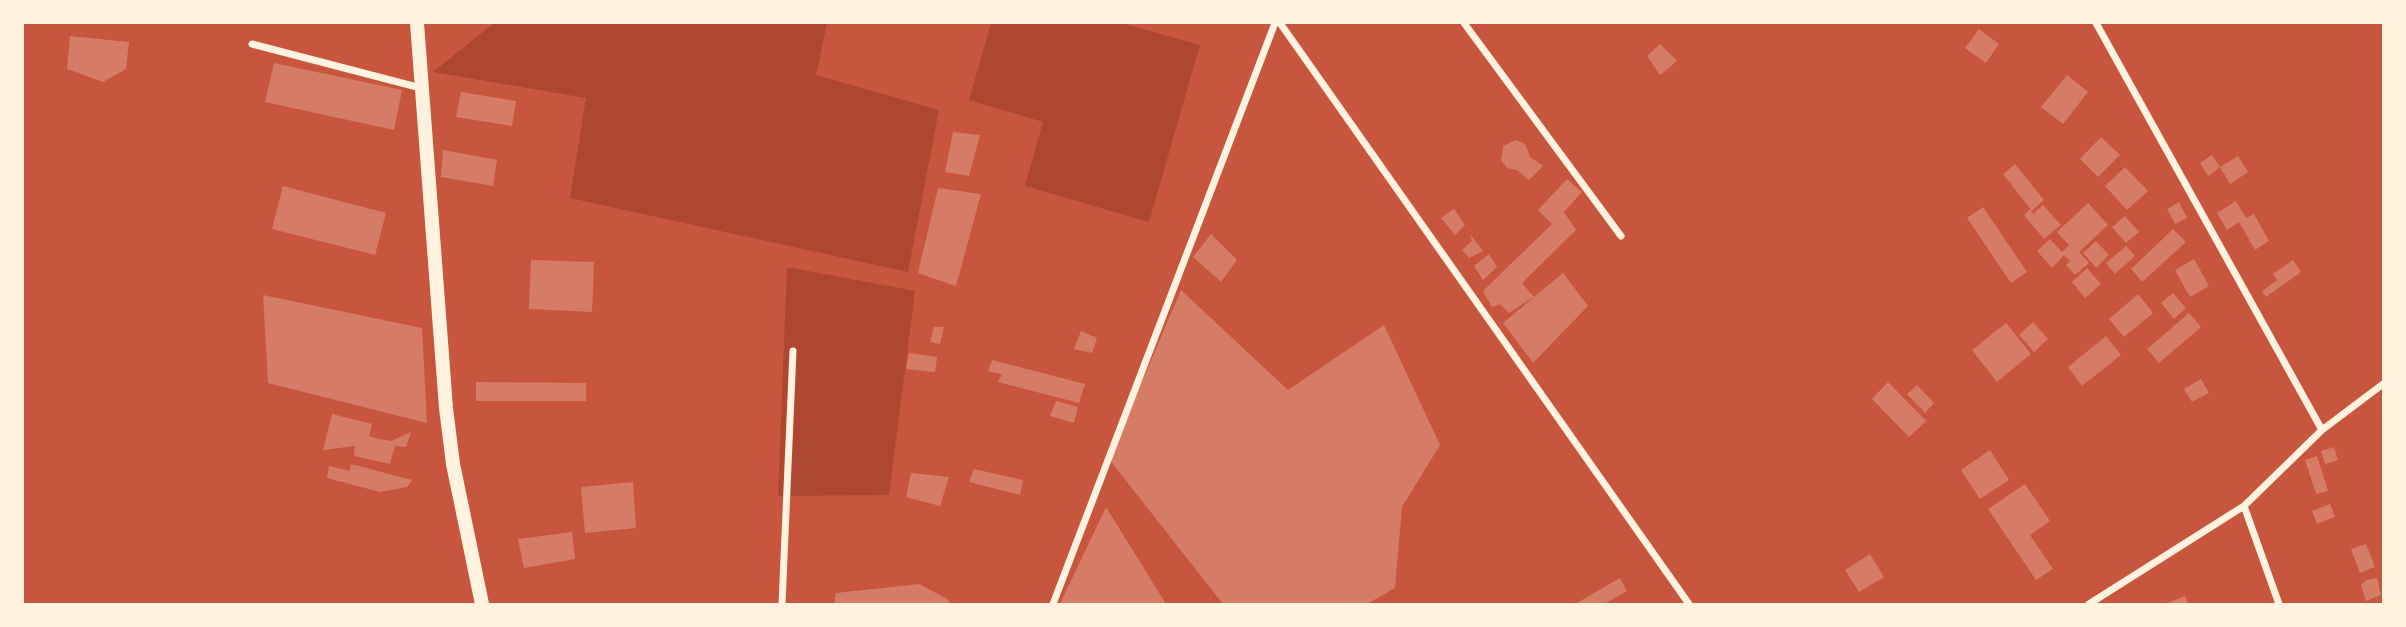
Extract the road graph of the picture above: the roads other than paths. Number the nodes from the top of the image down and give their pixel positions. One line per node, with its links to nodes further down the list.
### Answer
1 (417, 23): 6 (main road)
2 (1278, 23): 14 (street); 15 (street)
3 (1464, 23): 7 (street)
4 (2096, 23): 10 (street)
5 (252, 44): 6 (street)
6 (422, 88): 12 (main road)
7 (1621, 236)
8 (793, 351): 13 (street)
9 (2383, 384): 10 (street)
10 (2322, 430): 11 (street)
11 (2244, 506): 16 (street); 17 (street)
12 (482, 604)
13 (782, 604)
14 (1053, 604)
15 (1689, 604)
16 (2088, 604)
17 (2278, 604)

